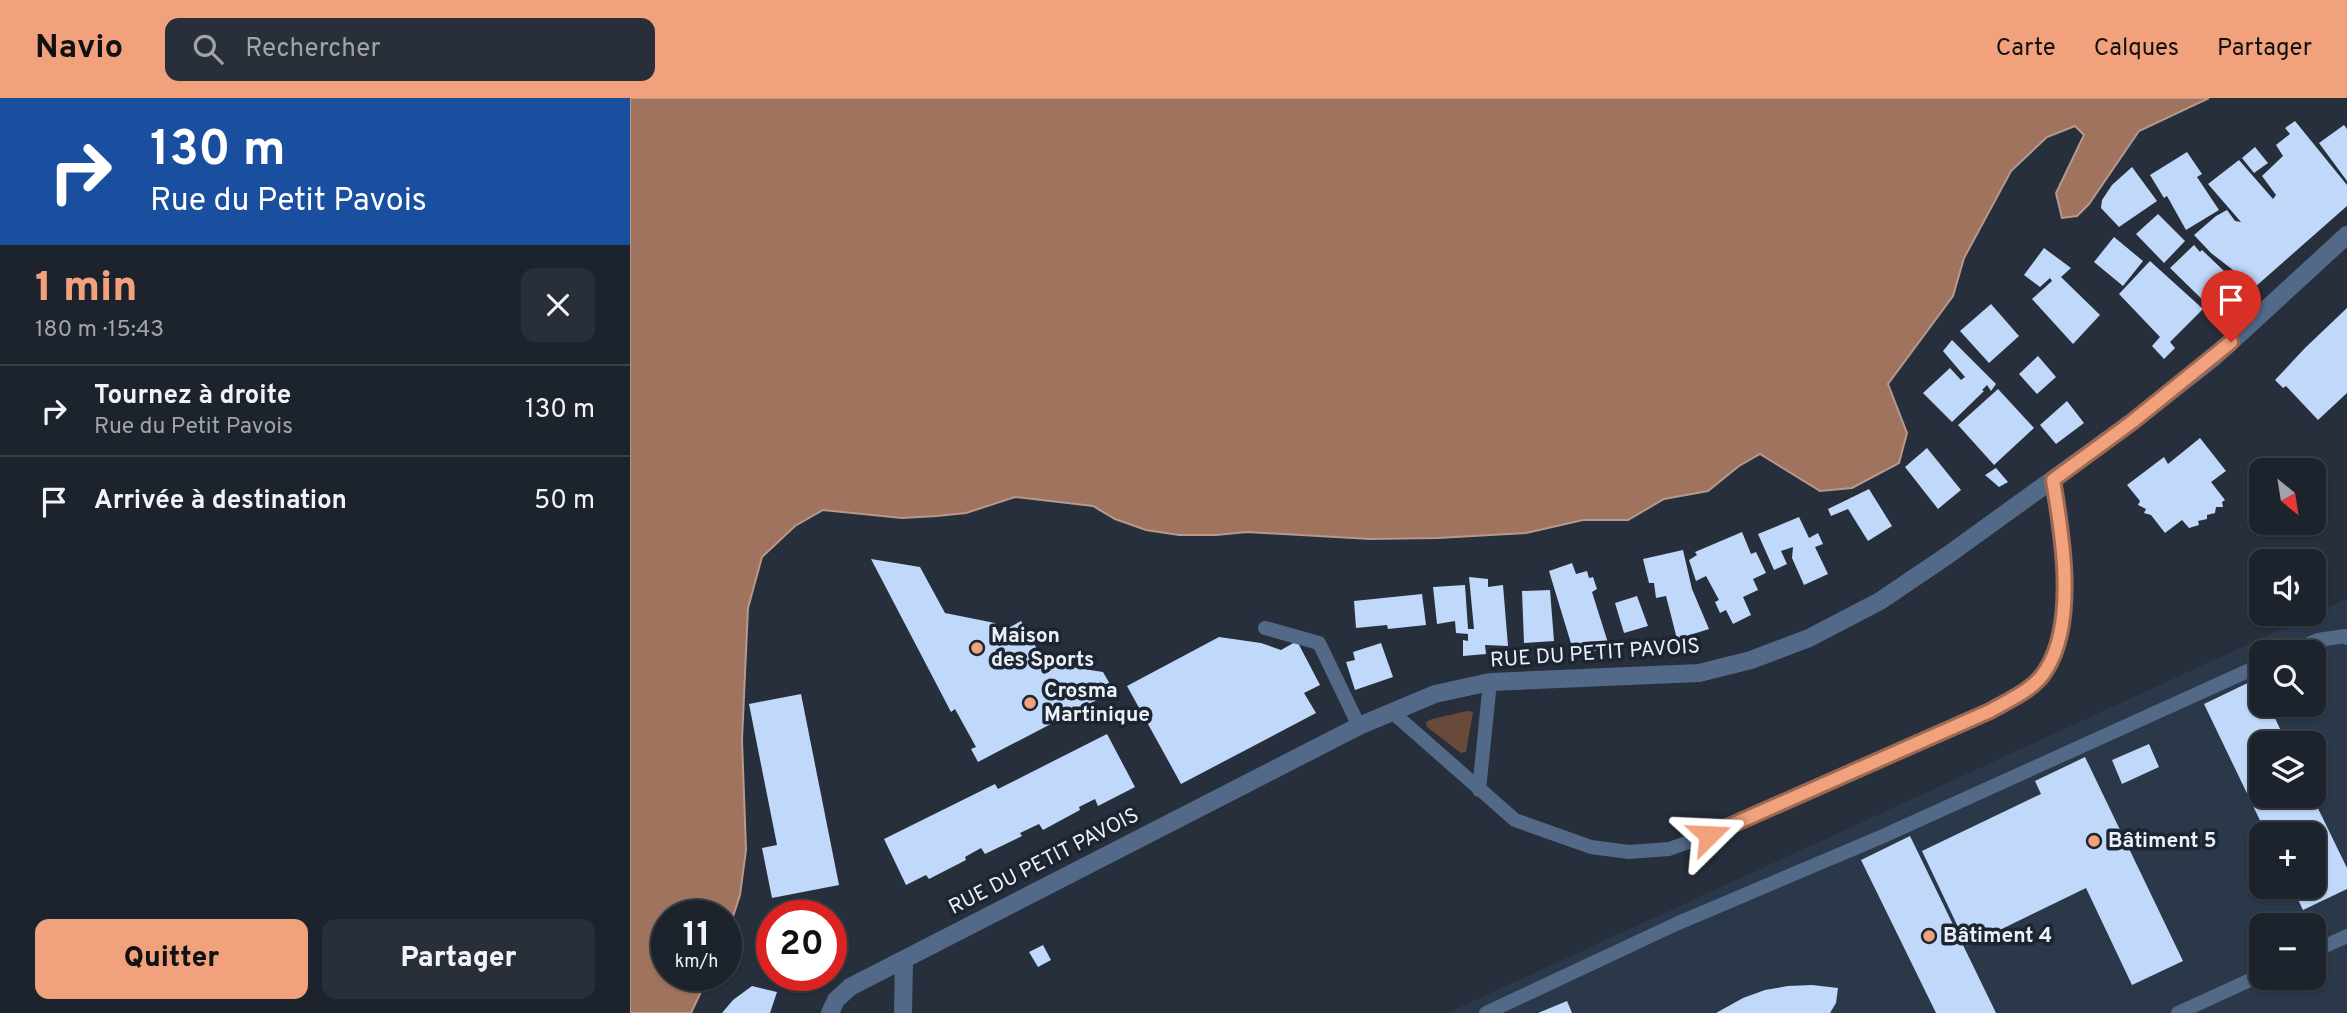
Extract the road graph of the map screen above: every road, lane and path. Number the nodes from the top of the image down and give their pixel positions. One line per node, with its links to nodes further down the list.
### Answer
1 (2347, 235): 2 (street, RUE DU PETIT PAVOIS)
2 (2053, 480): 7 (street, RUE DU PETIT PAVOIS); 10 (lane)
3 (1265, 628): 9 (lane)
4 (2347, 638): 5 (lane)
5 (2318, 640)
6 (2249, 670): 17 (lane)
7 (1490, 681): 8 (street, RUE DU PETIT PAVOIS); 10 (lane)
8 (1392, 712): 9 (street, RUE DU PETIT PAVOIS); 10 (lane)
9 (1359, 726): 13 (street, RUE DU PETIT PAVOIS)
10 (1479, 790)
11 (2347, 936): 12 (lane)
12 (2326, 946)
13 (904, 961): 15 (street, RUE DU PETIT PAVOIS); 16 (street)
14 (2249, 980): 18 (lane)
15 (830, 1013)
16 (904, 1013)
17 (1486, 1013)
18 (2178, 1013)

